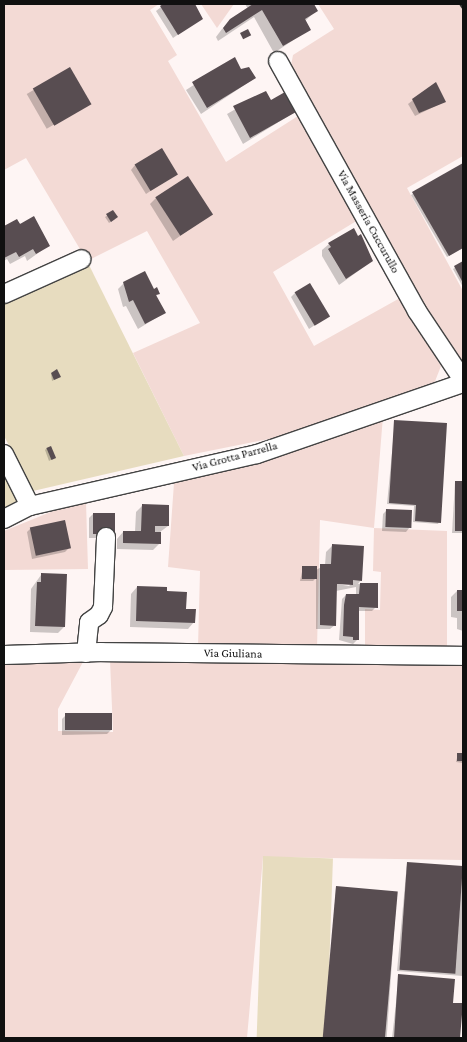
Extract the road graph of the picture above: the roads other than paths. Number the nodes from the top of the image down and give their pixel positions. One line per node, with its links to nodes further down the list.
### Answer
1 (278, 61): 4 (street, Via Masseria Cuccurullo)
2 (82, 259): 3 (street)
3 (4, 294)
4 (463, 381): 6 (street, Via Grotta Parrella)
5 (4, 454): 6 (street)
6 (30, 506): 7 (street, Via Grotta Parrella)
7 (4, 519)
8 (106, 537): 9 (street)
9 (86, 653): 10 (street, Via Giuliana); 11 (street, Via Giuliana)
10 (4, 655)
11 (463, 656)

